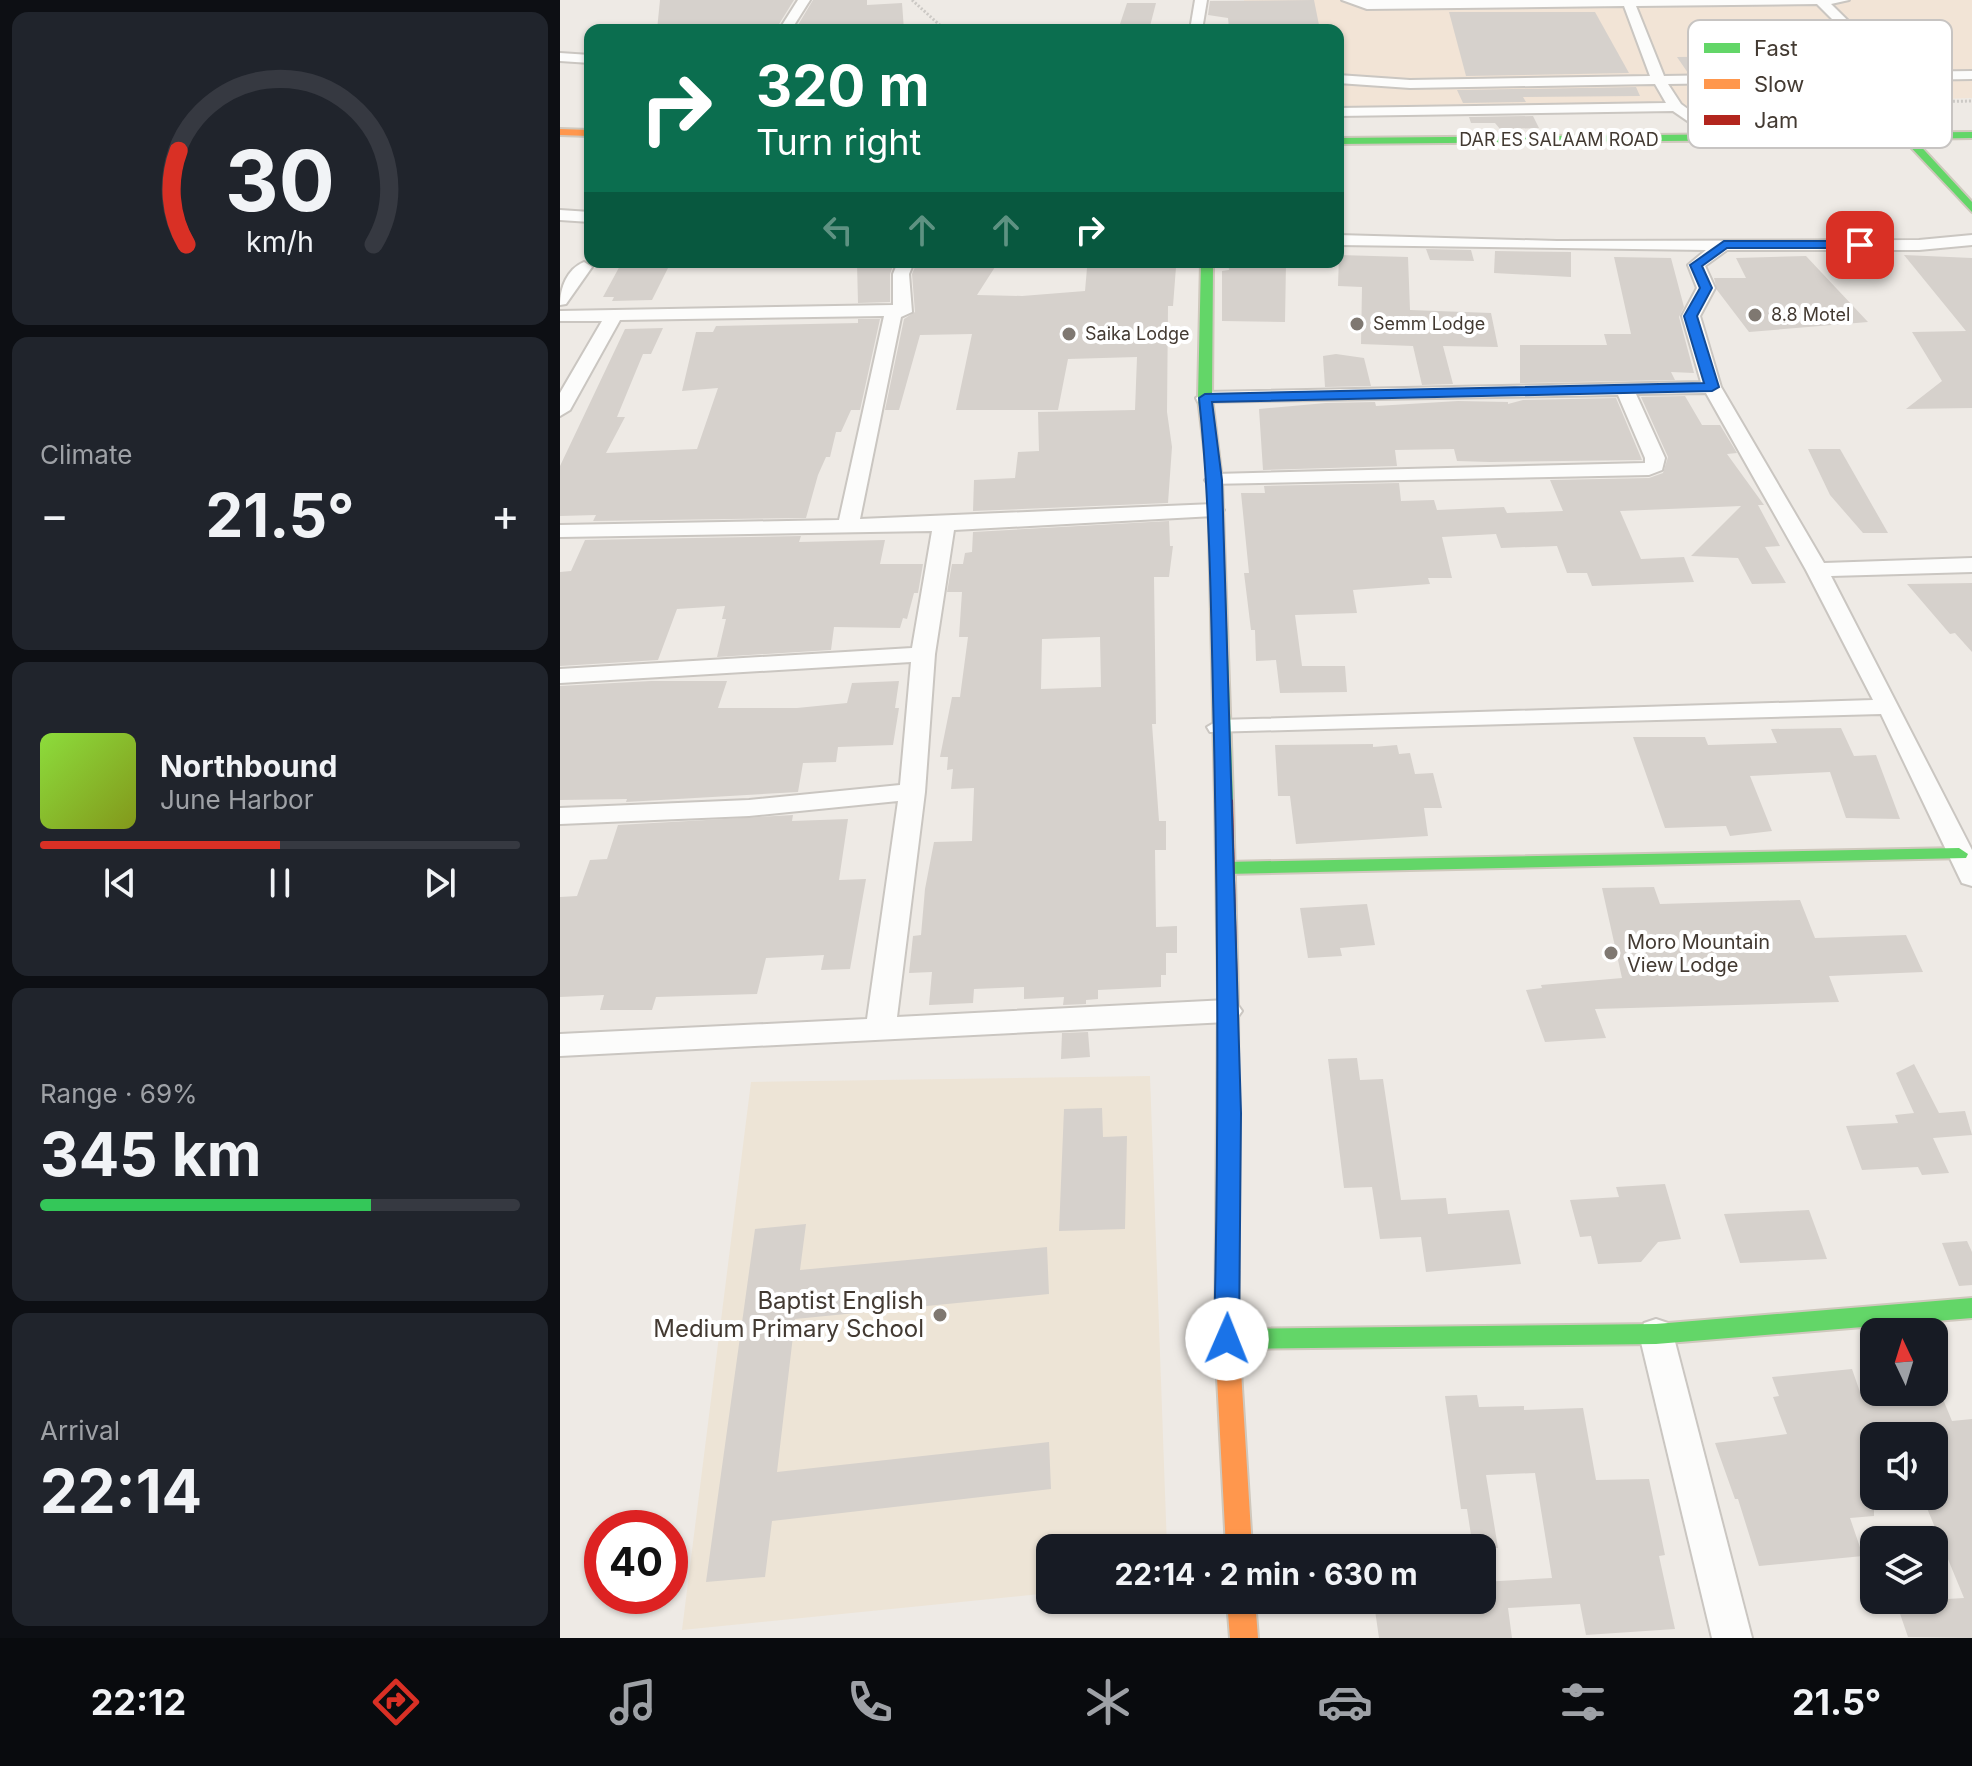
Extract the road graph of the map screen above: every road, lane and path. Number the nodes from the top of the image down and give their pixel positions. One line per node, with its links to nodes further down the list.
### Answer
1 (804, 0): 9 (street)
2 (912, 0): 10 (path)
3 (1201, 0): 11 (street)
4 (1348, 0): 7 (street)
5 (1820, 0): 6 (street); 7 (street); 8 (street)
6 (1843, 0)
7 (1629, 1): 17 (street)
8 (1840, 20)
9 (789, 24)
10 (939, 24)
11 (1197, 24)
12 (560, 57): 13 (street)
13 (584, 59)
14 (1972, 75): 15 (street)
15 (1952, 76)
16 (1344, 79): 17 (street)
17 (1658, 79): 18 (street); 21 (street)
18 (1688, 79)
19 (1952, 101): 20 (path)
20 (1972, 101)
21 (1676, 107): 22 (path); 23 (street); 24 (street)
22 (1688, 107)
23 (1344, 112)
24 (1688, 116)
25 (560, 132): 26 (main road)
26 (584, 133)
27 (1972, 135): 28 (main road, DAR ES SALAAM ROAD)
28 (1952, 136)
29 (1688, 140): 30 (main road, DAR ES SALAAM ROAD)
30 (1344, 141)
31 (1917, 148): 32 (main road)
32 (1972, 209)
33 (560, 215): 34 (street)
34 (584, 217)
35 (1344, 240): 37 (street)
36 (1972, 240): 37 (street)
37 (1724, 245): 45 (street)
38 (584, 267): 41 (street)
39 (904, 268): 42 (street)
40 (1207, 268): 47 (main road)
41 (560, 300)
42 (902, 310): 43 (street); 51 (street)
43 (614, 315): 44 (street); 48 (street)
44 (560, 316)
45 (1712, 387): 46 (street); 55 (street)
46 (1626, 392): 47 (street); 49 (street)
47 (1205, 398): 49 (main road)
48 (560, 410)
49 (1215, 480): 50 (main road)
50 (1214, 510): 52 (street); 59 (main road)
51 (849, 524): 52 (street); 53 (street)
52 (944, 524): 56 (street)
53 (560, 531)
54 (1972, 565): 55 (street)
55 (1817, 570): 58 (street)
56 (923, 654): 57 (street); 60 (street)
57 (560, 676)
58 (1889, 707): 59 (street); 62 (street)
59 (1219, 727): 63 (main road)
60 (912, 792): 61 (street); 66 (street)
61 (560, 816)
62 (1959, 854): 63 (main road); 64 (street)
63 (1226, 868): 65 (main road)
64 (1972, 877)
65 (1227, 1011): 66 (street); 70 (main road)
66 (881, 1027): 67 (street)
67 (560, 1045)
68 (1972, 1308): 69 (main road)
69 (1656, 1334): 70 (main road); 74 (street)
70 (1227, 1339): 71 (main road)
71 (1238, 1534)
72 (1242, 1614): 73 (main road)
73 (1244, 1638)
74 (1732, 1638)

